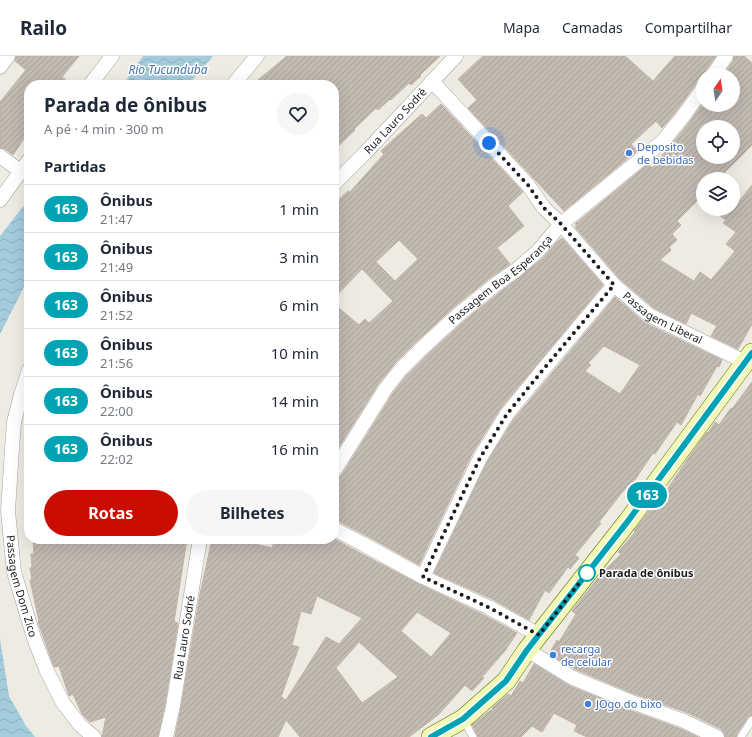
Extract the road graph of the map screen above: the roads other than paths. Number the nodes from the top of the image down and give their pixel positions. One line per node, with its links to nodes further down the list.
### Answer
1 (8, 56): 6 (street)
2 (112, 56): 8 (street)
3 (257, 56): 9 (street)
4 (456, 56): 10 (street, Rua Lauro Sodré)
5 (726, 56): 7 (street)
6 (0, 67)
7 (718, 68)
8 (94, 80)
9 (237, 80)
10 (432, 81): 15 (street, Rua Lauro Sodré); 17 (street, Passagem Liberal)
11 (696, 99): 17 (street, Passagem Boa Esperança)
12 (0, 156): 13 (street)
13 (24, 165)
14 (24, 166): 16 (street)
15 (339, 179)
16 (0, 200)
17 (561, 224): 18 (street, Passagem Liberal); 21 (street, Passagem Boa Esperança)
18 (614, 285): 19 (street, Passagem Liberal); 24 (street)
19 (749, 358): 25 (street)
20 (24, 386): 29 (street, Passagem Dom Zico)
21 (339, 463)
22 (339, 532): 24 (street)
23 (199, 544): 30 (street, Rua Lauro Sodré)
24 (423, 577): 25 (street)
25 (539, 635): 26 (street)
26 (527, 650): 27 (street); 33 (street)
27 (463, 719): 31 (street); 32 (lane)
28 (752, 720): 34 (lane)
29 (94, 737)
30 (166, 737)
31 (431, 737)
32 (473, 737)
33 (717, 737)
34 (740, 737)

